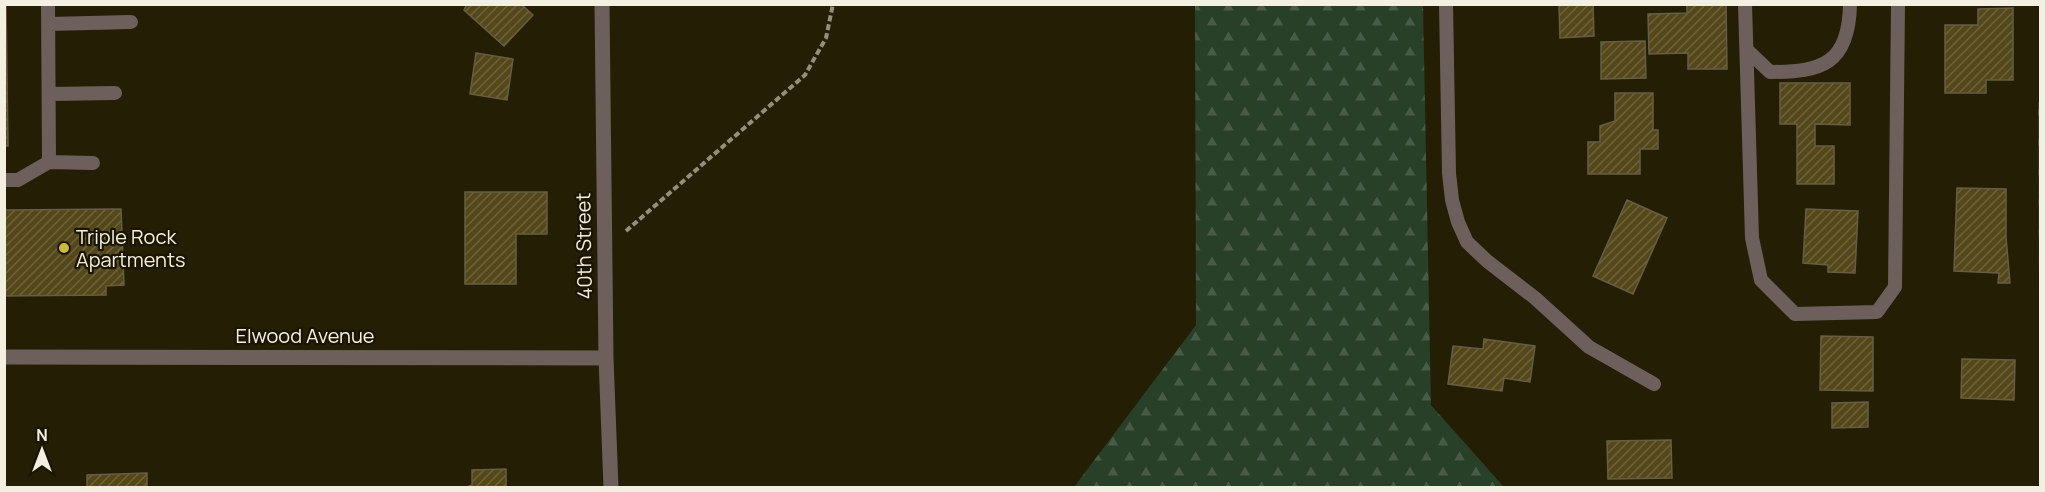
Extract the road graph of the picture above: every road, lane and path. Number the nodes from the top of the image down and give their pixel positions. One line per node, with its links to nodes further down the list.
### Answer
1 (48, 4): 9 (lane)
2 (602, 4): 16 (street, 40th Street)
3 (833, 4): 16 (path)
4 (1446, 4): 19 (lane)
5 (1745, 4): 10 (lane)
6 (1850, 4): 10 (lane)
7 (1898, 4): 10 (lane)
8 (131, 22): 9 (lane)
9 (48, 24): 12 (lane)
10 (1748, 50)
11 (115, 93): 12 (lane)
12 (49, 94): 13 (lane)
13 (49, 162): 14 (lane); 15 (lane)
14 (93, 163)
15 (4, 180)
16 (606, 249): 18 (street, 40th Street)
17 (4, 357): 18 (street, Elwood Avenue)
18 (606, 358): 20 (street, 40th Street)
19 (1654, 384)
20 (611, 488)

